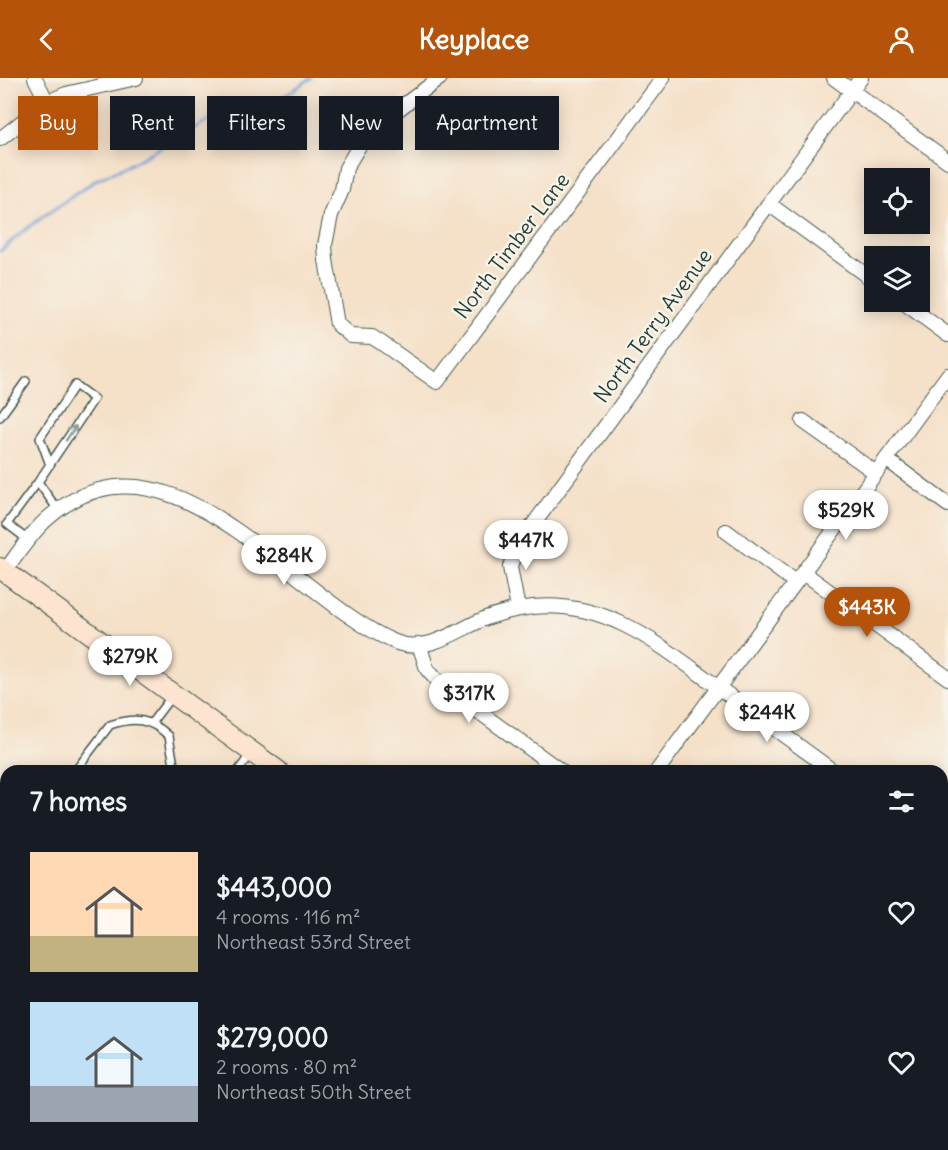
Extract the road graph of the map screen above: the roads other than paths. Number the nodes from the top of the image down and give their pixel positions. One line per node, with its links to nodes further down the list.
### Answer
1 (35, 78): 8 (street)
2 (136, 78): 9 (street)
3 (440, 78): 4 (street, North Timber Lane)
4 (663, 78)
5 (834, 78): 7 (street)
6 (861, 78): 7 (street, North Terry Avenue)
7 (851, 91): 12 (street); 13 (street, North Terry Avenue)
8 (44, 96)
9 (61, 96)
10 (18, 125): 11 (street)
11 (0, 140)
12 (948, 161)
13 (769, 204): 14 (street); 31 (street, North Terry Avenue)
14 (864, 274)
15 (917, 312): 16 (street)
16 (948, 334)
17 (948, 375): 21 (street)
18 (26, 381): 19 (lane)
19 (0, 417)
20 (803, 421): 23 (street)
21 (886, 459): 23 (street); 25 (street)
22 (50, 465): 22 (lane, one-way to 22); 24 (lane)
23 (876, 473): 30 (street)
24 (38, 482): 26 (lane); 28 (lane)
25 (948, 504)
26 (58, 510): 28 (street); 32 (street)
27 (726, 531): 30 (street)
28 (28, 540): 29 (street)
29 (1, 573): 35 (street)
30 (799, 578): 33 (street); 34 (street)
31 (518, 609): 32 (street); 34 (street)
32 (418, 644): 42 (street)
33 (948, 678)
34 (719, 689): 43 (street); 44 (street)
35 (172, 695): 36 (lane); 37 (street)
36 (152, 722): 38 (lane); 39 (lane)
37 (252, 753): 40 (lane); 41 (street)
38 (80, 765)
39 (173, 765)
40 (243, 765)
41 (269, 765)
42 (553, 765)
43 (662, 765)
44 (825, 765)

